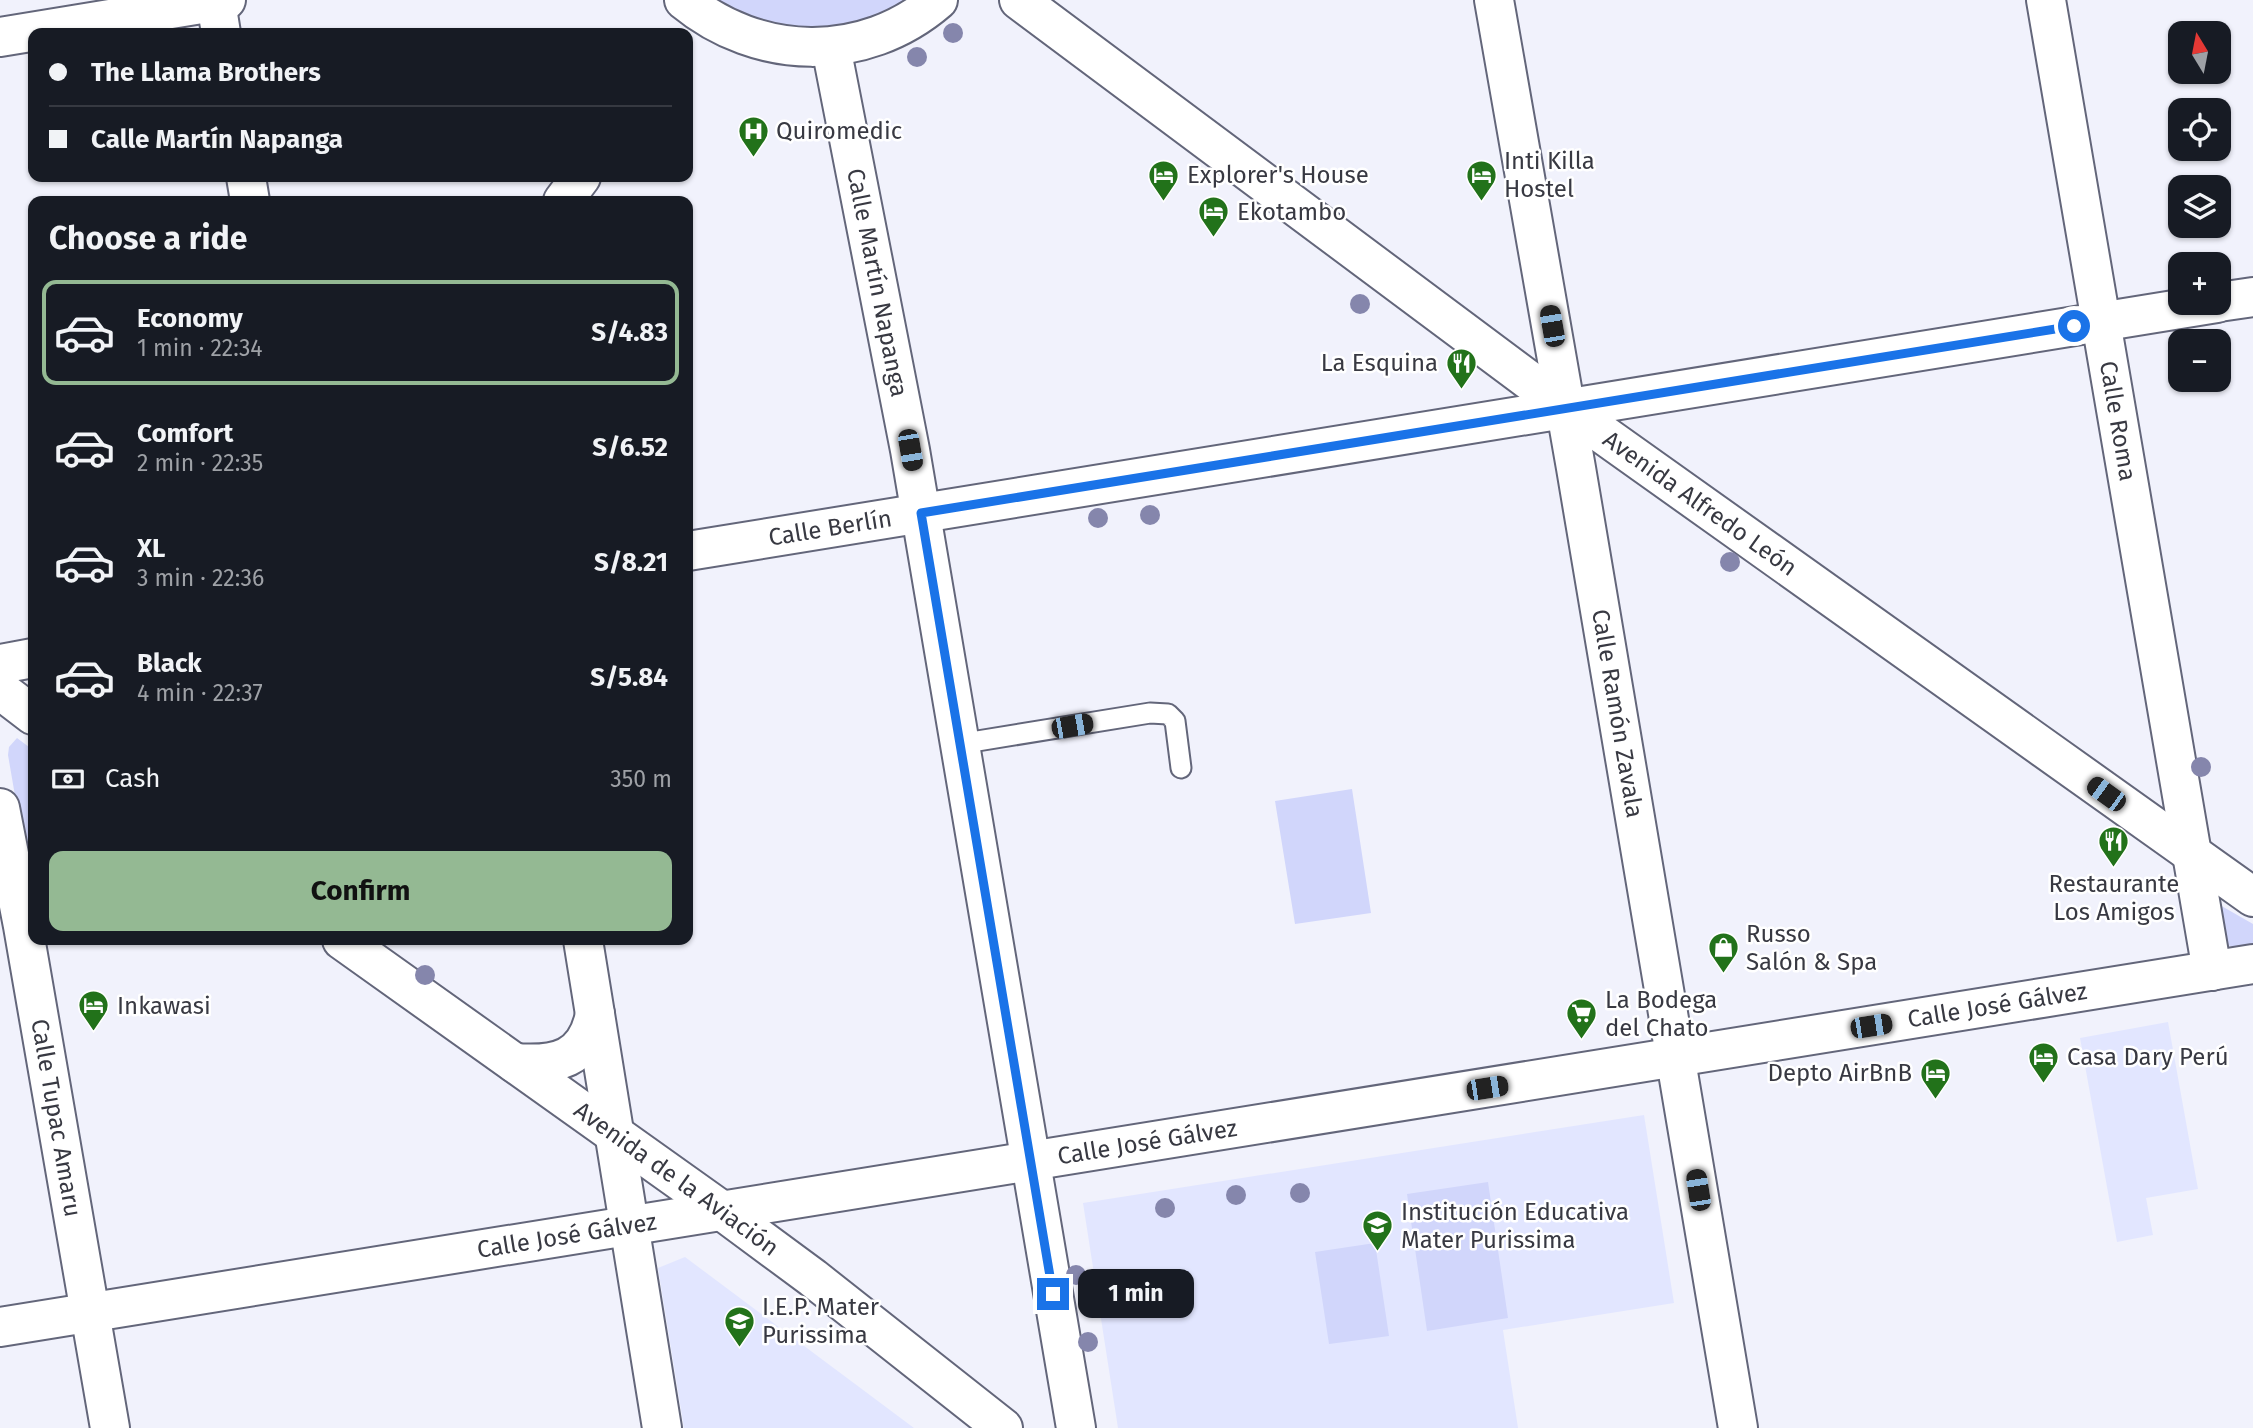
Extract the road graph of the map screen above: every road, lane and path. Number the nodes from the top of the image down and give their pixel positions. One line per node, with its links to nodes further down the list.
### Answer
1 (938, 0): 10 (street)
2 (1019, 0): 15 (street, Avenida Alfredo León)
3 (1494, 0): 15 (street, Calle Ramón Zavala)
4 (2046, 0): 14 (street, Calle Roma)
5 (221, 12): 7 (street)
6 (690, 15): 10 (street)
7 (80, 28)
8 (28, 34): 9 (street)
9 (0, 37)
10 (831, 47): 16 (street, Calle Martín Napanga)
11 (2253, 297): 12 (street, Calle Berlín)
12 (2231, 301)
13 (2168, 311): 14 (street, Calle Berlín)
14 (2101, 321): 15 (street, Calle Berlín); 24 (street, Calle Roma)
15 (1566, 408): 16 (street, Calle Berlín); 26 (street, Avenida Alfredo León); 37 (street, Calle Ramón Zavala)
16 (921, 513): 17 (street, Calle Berlín); 22 (street, Calle Martín Napanga)
17 (693, 550)
18 (28, 659): 19 (street)
19 (0, 664)
20 (0, 690): 21 (street)
21 (28, 711)
22 (959, 744): 23 (lane); 40 (street, Calle Martín Napanga)
23 (1181, 768)
24 (2182, 800): 26 (street); 27 (street, Calle Roma)
25 (0, 808): 29 (street, Calle Tupac Amaru)
26 (2151, 826): 27 (street, Avenida Alfredo León)
27 (2191, 855): 28 (street, Avenida Alfredo León); 35 (street, Calle Roma)
28 (2253, 897)
29 (28, 925): 33 (street)
30 (31, 945): 43 (street, Calle Tupac Amaru)
31 (349, 945): 38 (street, Avenida de la Aviación)
32 (584, 945): 36 (street)
33 (0, 962)
34 (2253, 964): 35 (street, Calle José Gálvez)
35 (2212, 971): 37 (street, Calle José Gálvez)
36 (595, 1014): 38 (street); 39 (street)
37 (1676, 1058): 40 (street, Calle José Gálvez); 49 (street, Calle Ramón Zavala)
38 (515, 1063): 39 (street, Avenida de la Aviación)
39 (613, 1133): 41 (street, Avenida de la Aviación); 42 (street)
40 (1030, 1161): 41 (street, Calle José Gálvez); 48 (street, Calle Martín Napanga)
41 (721, 1210): 42 (street, Calle José Gálvez); 47 (street, Avenida de la Aviación)
42 (628, 1225): 43 (street, Calle José Gálvez); 46 (street)
43 (90, 1312): 44 (street, Calle José Gálvez); 45 (street, Calle Tupac Amaru)
44 (0, 1327)
45 (110, 1428)
46 (662, 1428)
47 (1003, 1428)
48 (1076, 1428)
49 (1738, 1428)

